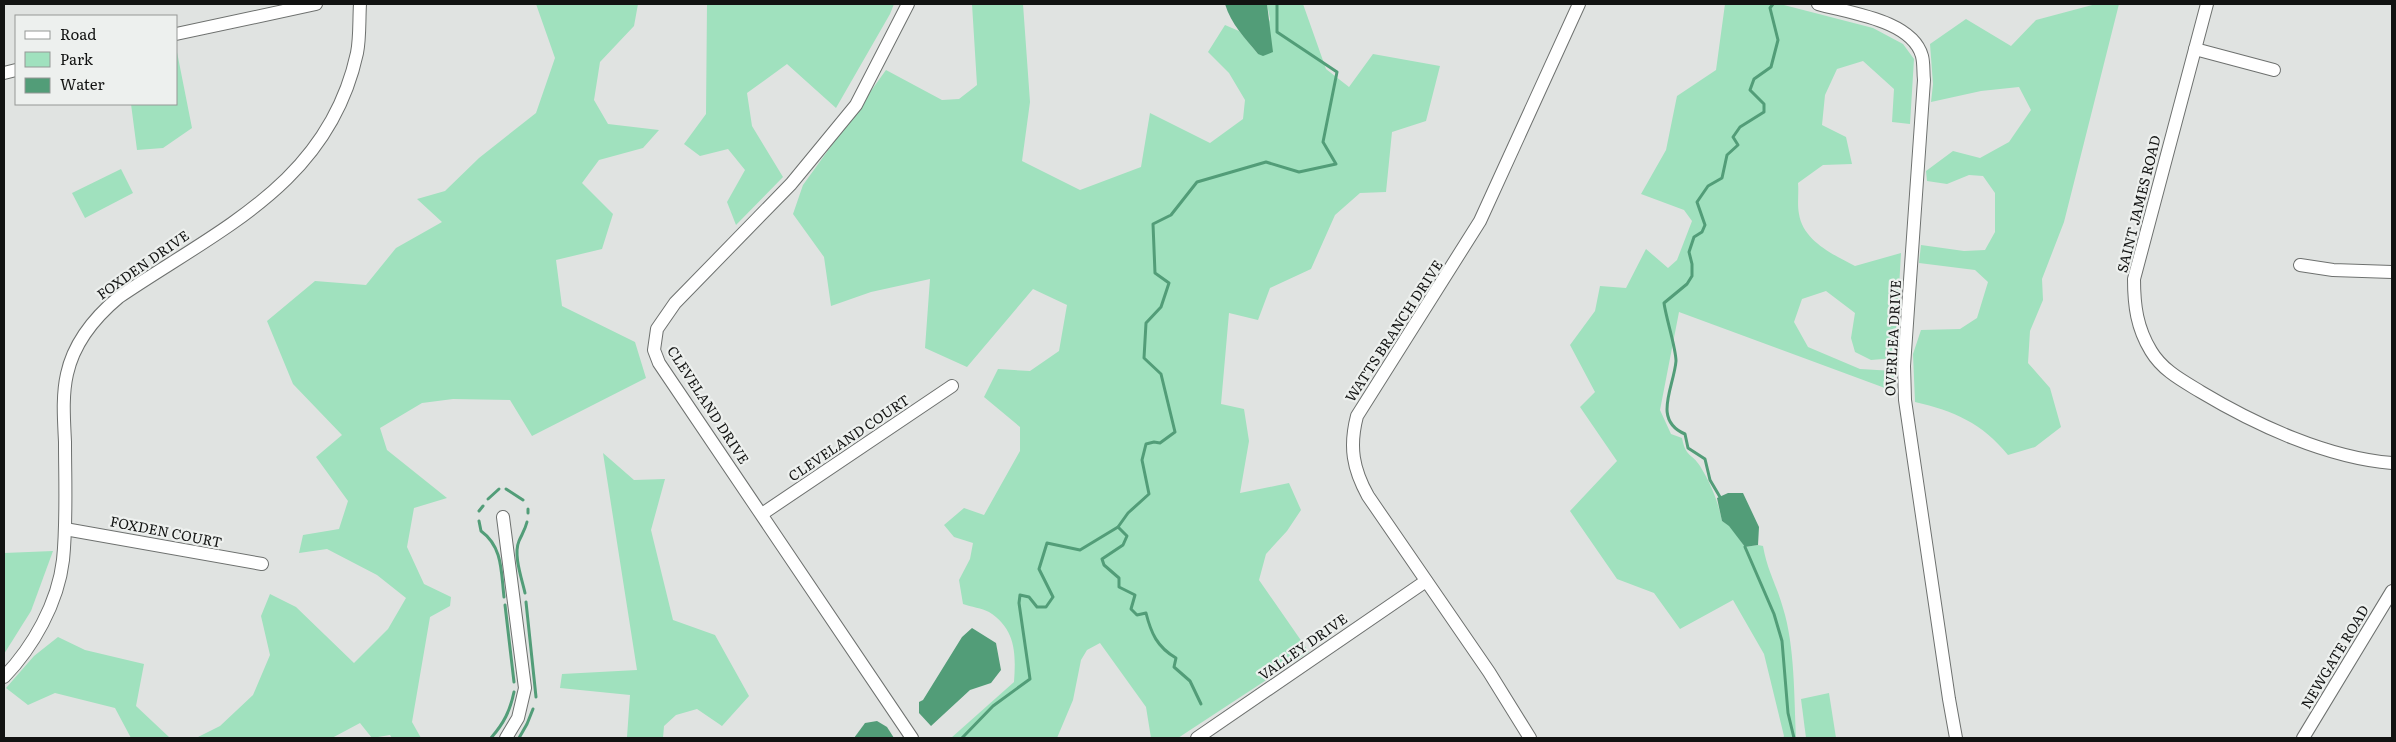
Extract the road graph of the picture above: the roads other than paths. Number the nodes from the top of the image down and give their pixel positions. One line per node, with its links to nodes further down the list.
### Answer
1 (316, 4): 7 (street)
2 (360, 4): 16 (street, FOXDEN DRIVE)
3 (908, 4): 14 (street, CLEVELAND DRIVE)
4 (1579, 4): 18 (street, WATTS BRANCH DRIVE)
5 (1818, 4): 25 (street, OVERLEA DRIVE)
6 (2208, 4): 8 (street, SAINT JAMES ROAD)
7 (178, 34)
8 (2195, 49): 9 (street); 13 (street, SAINT JAMES ROAD)
9 (2274, 70)
10 (2300, 265): 11 (street)
11 (2392, 272)
12 (952, 386): 14 (street, CLEVELAND COURT)
13 (2392, 463)
14 (762, 514): 22 (street, CLEVELAND DRIVE)
15 (503, 517): 21 (street)
16 (65, 529): 17 (street, FOXDEN COURT); 20 (street, FOXDEN DRIVE)
17 (262, 564)
18 (1426, 581): 23 (street, VALLEY DRIVE); 24 (street, WATTS BRANCH DRIVE)
19 (2392, 591): 26 (street, NEWGATE ROAD)
20 (4, 677)
21 (506, 738)
22 (912, 738)
23 (1197, 738)
24 (1530, 738)
25 (1956, 738)
26 (2303, 738)

